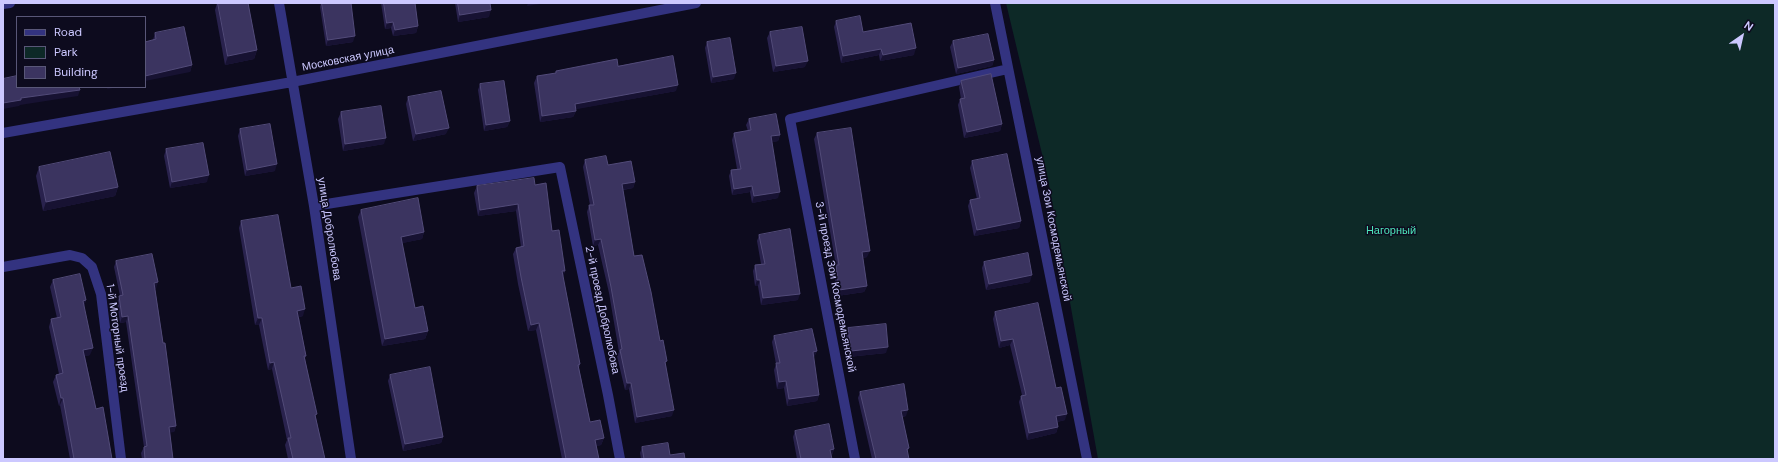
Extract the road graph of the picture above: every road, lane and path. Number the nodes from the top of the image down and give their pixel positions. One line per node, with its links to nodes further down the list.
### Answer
1 (10, 3): 5 (street)
2 (279, 3): 7 (street, улица Добролюбова)
3 (696, 3): 7 (street, Московская улица)
4 (995, 3): 6 (street, улица Зои Космодемьянской)
5 (3, 4)
6 (1008, 69): 14 (street, 3-й проезд Зои Космодемьянской); 15 (street, улица Зои Космодемьянской)
7 (292, 82): 8 (street, Московская улица); 9 (street, улица Добролюбова)
8 (3, 133)
9 (314, 206): 12 (street, улица Добролюбова); 13 (street, 2-й проезд Добролюбова)
10 (3, 267): 11 (street, 1-й Моторный проезд)
11 (121, 459)
12 (351, 459)
13 (620, 459)
14 (855, 459)
15 (1087, 459)

